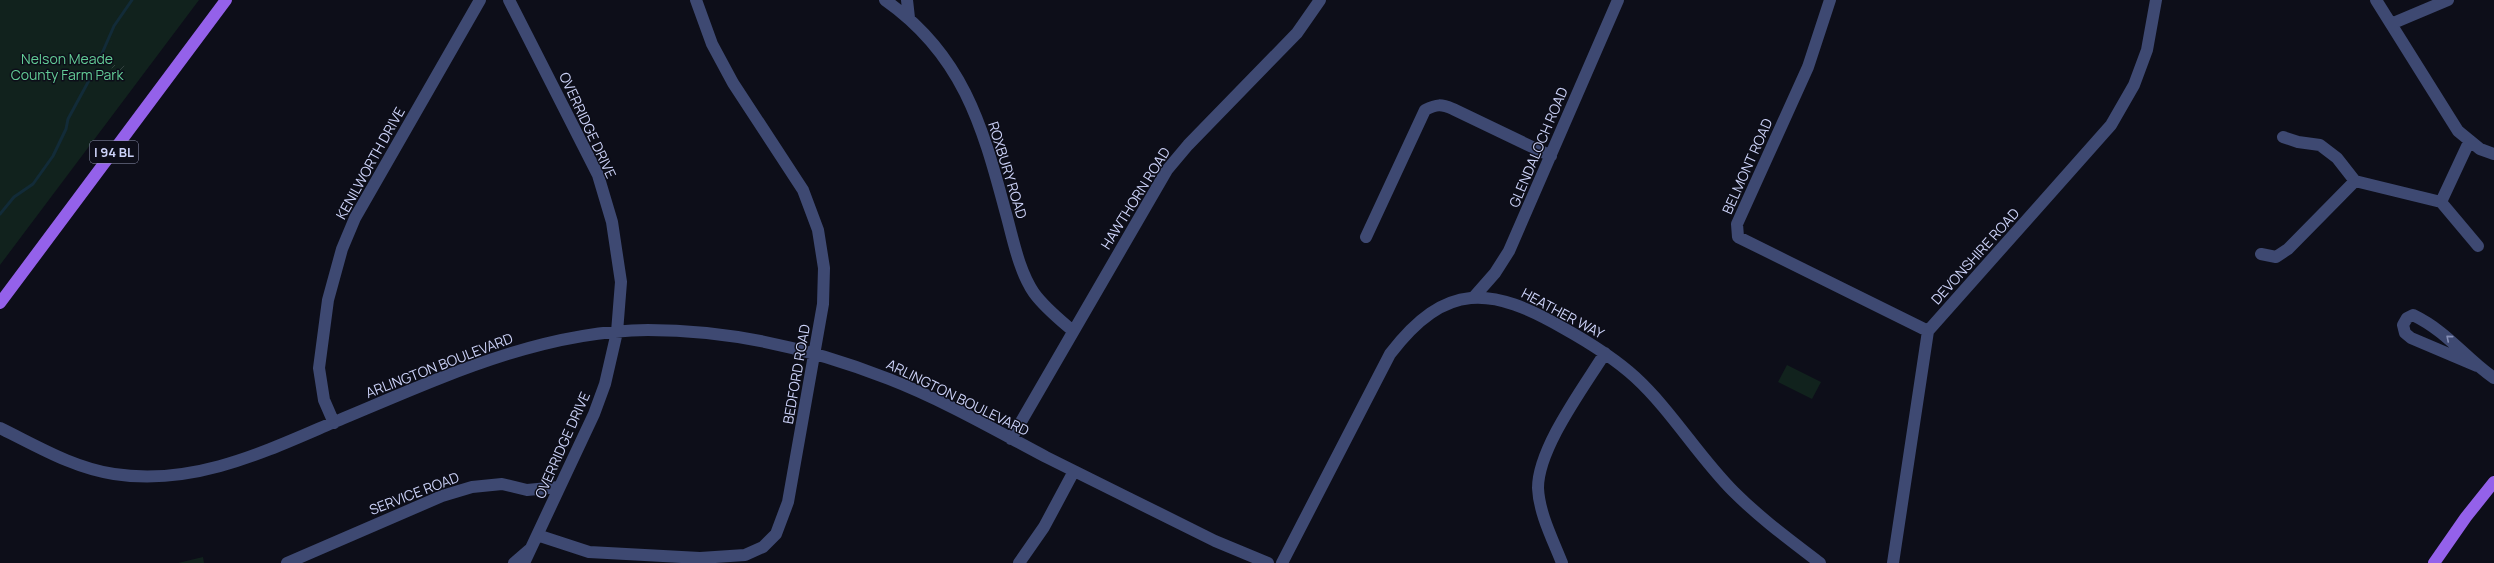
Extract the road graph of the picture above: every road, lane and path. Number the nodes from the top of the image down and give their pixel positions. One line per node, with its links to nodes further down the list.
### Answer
1 (226, 0): 25 (main road, I 94 BL)
2 (480, 0): 33 (street, KENILWORTH DRIVE)
3 (509, 0): 28 (street, OVERRIDGE DRIVE)
4 (696, 0): 30 (street, BEDFORD ROAD)
5 (886, 0): 13 (street, ROXBURY ROAD)
6 (907, 0): 13 (street)
7 (1320, 0): 26 (street, HAWTHORN ROAD)
8 (1618, 0): 18 (street, GLENDALOCH ROAD)
9 (1830, 0): 27 (street, BELMONT ROAD)
10 (2156, 0): 27 (street, DEVONSHIRE ROAD)
11 (2376, 0): 14 (street)
12 (2448, 0): 14 (street)
13 (909, 18): 26 (street, ROXBURY ROAD)
14 (2392, 24): 16 (street)
15 (2283, 136): 19 (street)
16 (2469, 142): 17 (street); 20 (street)
17 (2494, 154)
18 (1551, 156): 21 (street); 24 (street, GLENDALOCH ROAD)
19 (2355, 181): 20 (street); 23 (street)
20 (2441, 202): 22 (street)
21 (1366, 237)
22 (2478, 246)
23 (2262, 254)
24 (1473, 298): 29 (street, HEATHER WAY); 46 (street, HEATHER WAY)
25 (0, 302)
26 (1073, 331): 35 (street, HAWTHORN ROAD)
27 (1928, 331): 49 (street)
28 (617, 332): 30 (street, ARLINGTON BOULEVARD); 33 (street, ARLINGTON BOULEVARD); 38 (street, OVERRIDGE DRIVE)
29 (1605, 353): 47 (street); 48 (street, HEATHER WAY)
30 (815, 356): 35 (street, ARLINGTON BOULEVARD); 39 (street, BEDFORD ROAD)
31 (2477, 366): 31 (street, one-way to 31); 32 (street)
32 (2494, 378)
33 (334, 423): 34 (street, ARLINGTON BOULEVARD)
34 (0, 429)
35 (1011, 438): 36 (street, ARLINGTON BOULEVARD)
36 (1074, 471): 44 (street); 45 (street, ARLINGTON BOULEVARD)
37 (2494, 482): 50 (main road)
38 (559, 487): 39 (street, OVERRIDGE DRIVE); 41 (street, SERVICE ROAD)
39 (537, 535): 40 (street, OVERRIDGE DRIVE)
40 (530, 550): 42 (street); 43 (street, OVERRIDGE DRIVE)
41 (287, 563)
42 (514, 563)
43 (524, 563)
44 (1019, 563)
45 (1268, 563)
46 (1282, 563)
47 (1562, 563)
48 (1820, 563)
49 (1893, 563)
50 (2434, 563)

